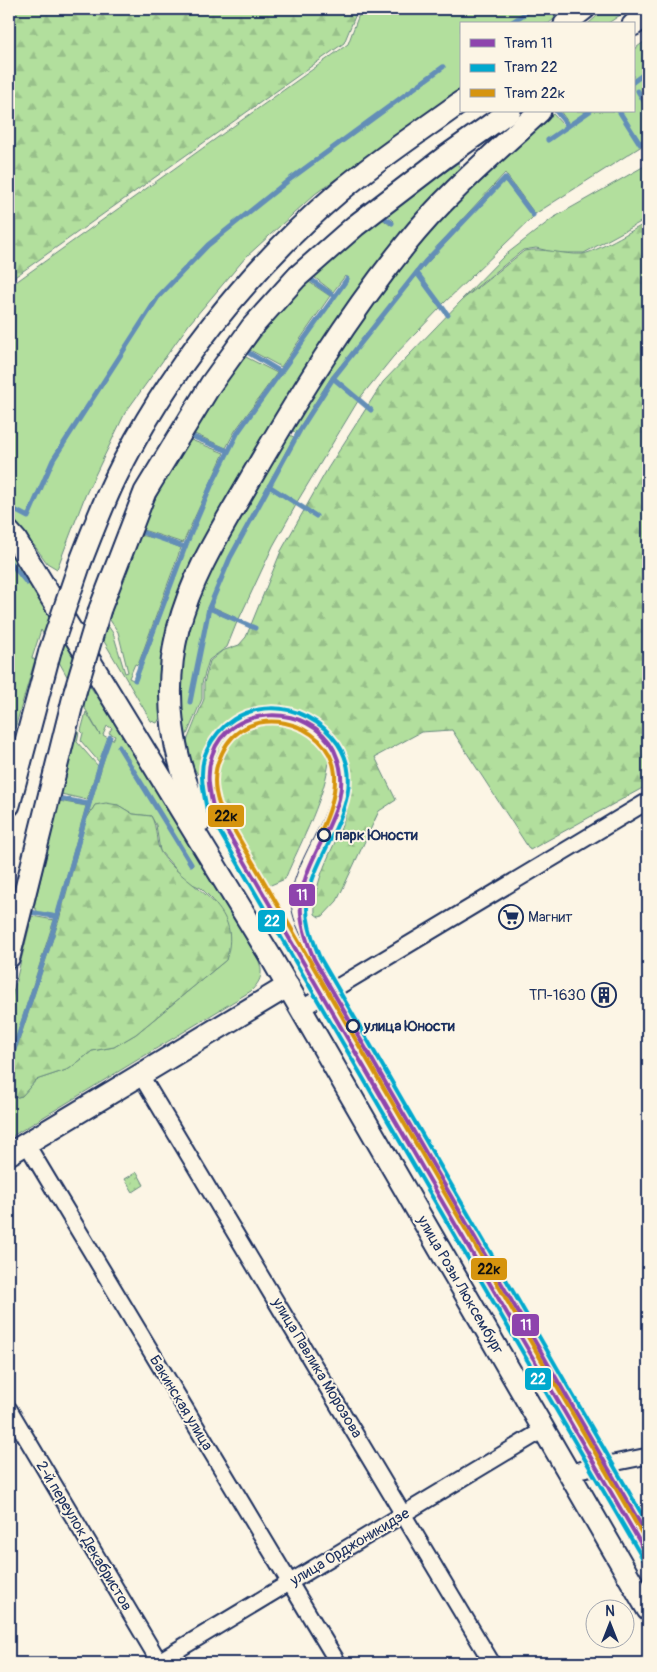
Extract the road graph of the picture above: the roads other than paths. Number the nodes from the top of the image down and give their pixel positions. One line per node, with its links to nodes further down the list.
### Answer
1 (584, 9): 3 (main road)
2 (648, 14): 4 (main road)
3 (568, 22)
4 (634, 24)
5 (460, 103): 10 (main road, bridge)
6 (509, 112): 11 (main road, bridge)
7 (539, 112): 12 (main road)
8 (9, 532): 12 (main road)
9 (648, 801): 14 (street)
10 (9, 805)
11 (9, 957)
12 (272, 959): 13 (main road, улица Розы Люксембург)
13 (288, 986): 14 (main road, улица Розы Люксембург); 15 (main road)
14 (301, 1008): 18 (main road, улица Розы Люксембург)
15 (140, 1074): 16 (main road); 21 (street, улица Павлика Морозова)
16 (17, 1148): 22 (street, Бакинская улица)
17 (9, 1409): 24 (street, 2-й переулок Декабристов)
18 (543, 1430): 20 (main road, улица Розы Люксембург); 21 (street, улица Орджоникидзе)
19 (648, 1456): 20 (street)
20 (569, 1472): 23 (main road, улица Розы Люксембург)
21 (405, 1514): 22 (street, улица Орджоникидзе); 26 (street, улица Павлика Морозова)
22 (289, 1583): 24 (street, улица Орджоникидзе); 25 (street, Бакинская улица)
23 (648, 1610)
24 (158, 1663)
25 (338, 1663)
26 (492, 1663)

